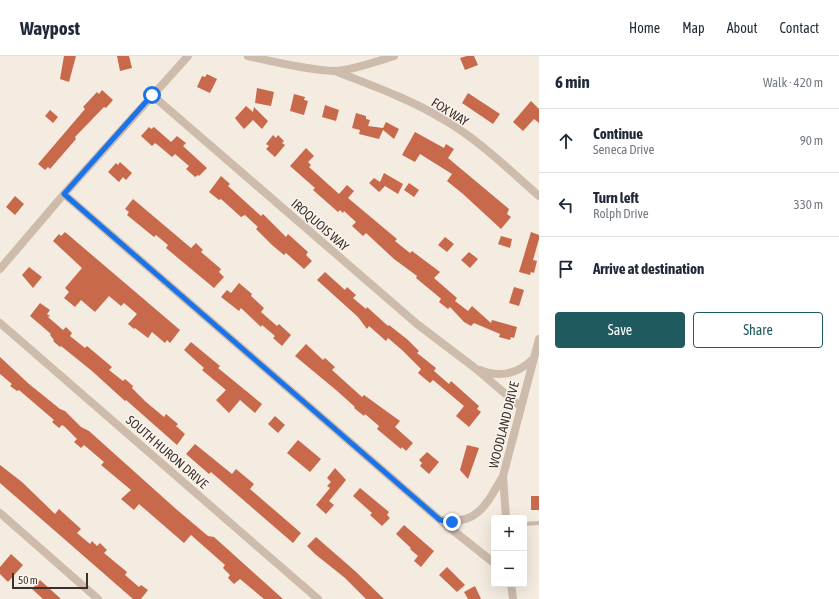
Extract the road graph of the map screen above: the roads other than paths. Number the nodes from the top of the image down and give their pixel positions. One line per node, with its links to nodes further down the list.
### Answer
1 (188, 56): 5 (street)
2 (248, 56): 4 (street)
3 (394, 56): 4 (street)
4 (335, 71): 7 (street, FOX WAY)
5 (152, 95): 6 (street); 12 (street, IROQUOIS WAY)
6 (64, 194): 8 (street); 17 (street)
7 (539, 196)
8 (0, 269)
9 (0, 323): 23 (street, SOUTH HURON DRIVE)
10 (539, 339): 11 (street, WOODLAND DRIVE)
11 (534, 358): 12 (street, IROQUOIS WAY); 13 (street, WOODLAND DRIVE)
12 (475, 368): 13 (street, IROQUOIS WAY)
13 (521, 407): 14 (street, WOODLAND DRIVE)
14 (504, 476): 16 (street, WOODLAND DRIVE); 17 (street)
15 (0, 513): 22 (street)
16 (506, 515)
17 (440, 520): 20 (street)
18 (539, 523): 19 (lane)
19 (527, 524)
20 (491, 561)
21 (511, 587): 24 (street)
22 (98, 599)
23 (318, 599)
24 (513, 599)

